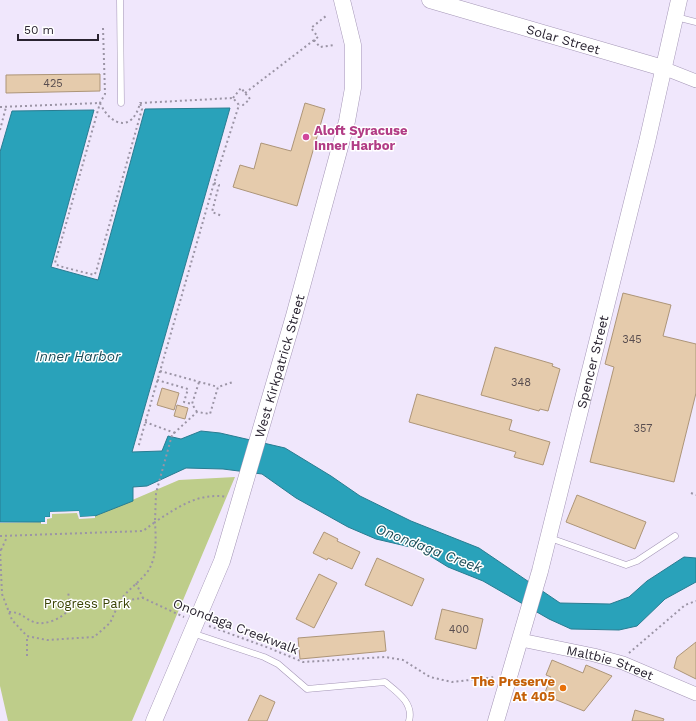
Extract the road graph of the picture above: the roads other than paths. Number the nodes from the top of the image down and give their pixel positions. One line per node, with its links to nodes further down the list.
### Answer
1 (120, 0): 9 (lane)
2 (342, 0): 12 (street, West Kirkpatrick Street)
3 (430, 0): 7 (street, Solar Street)
4 (679, 0): 5 (street, Spencer Street)
5 (676, 17): 6 (lane); 7 (street, Spencer Street)
6 (696, 22)
7 (663, 68): 8 (street, Solar Street); 11 (street, Spencer Street)
8 (696, 81)
9 (121, 104)
10 (675, 536): 11 (lane)
11 (548, 538): 13 (street, Spencer Street)
12 (194, 627): 15 (street, West Kirkpatrick Street); 16 (lane)
13 (521, 640): 14 (street, Maltbie Street); 17 (street, Spencer Street)
14 (696, 694)
15 (154, 721)
16 (409, 721)
17 (496, 721)

